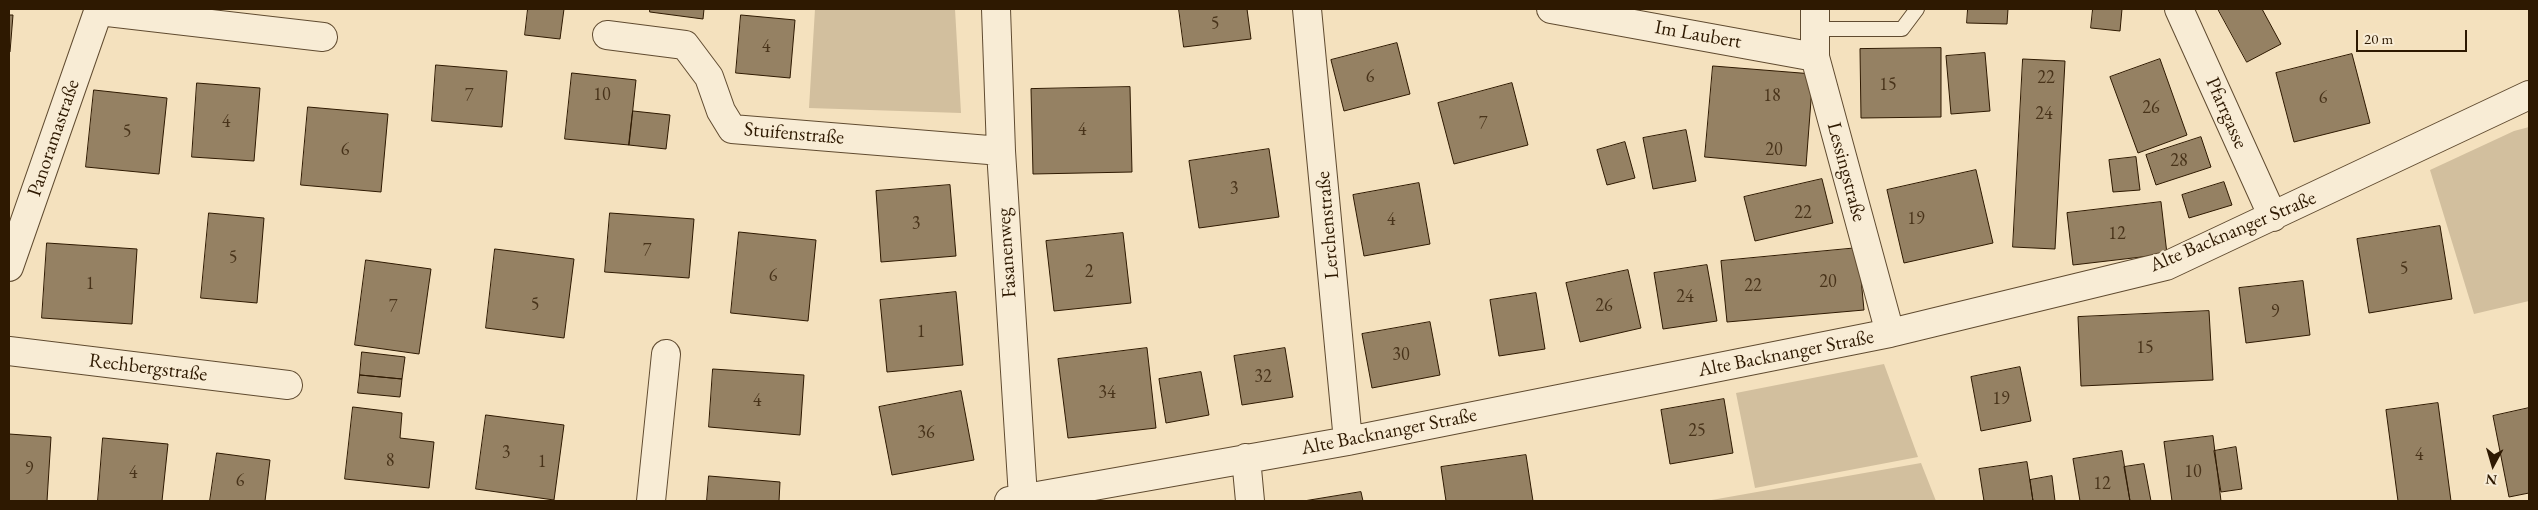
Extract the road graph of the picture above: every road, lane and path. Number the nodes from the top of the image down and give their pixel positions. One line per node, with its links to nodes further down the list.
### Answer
1 (996, 9): 12 (street, Fasanenweg)
2 (1307, 9): 19 (street, Lerchenstraße)
3 (1551, 9): 10 (street, Im Laubert)
4 (1917, 9): 7 (lane)
5 (2179, 9): 13 (street, Pfarrgasse)
6 (99, 10): 9 (street); 14 (street, Panoramastraße)
7 (1815, 19): 10 (street, Lessingstraße)
8 (607, 35): 12 (street, Stuifenstraße)
9 (323, 37)
10 (1815, 57): 15 (street, Lessingstraße)
11 (2529, 95): 13 (street, Alte Backnanger Straße)
12 (1001, 151): 21 (street, Fasanenweg)
13 (2273, 217): 15 (street, Alte Backnanger Straße)
14 (9, 267)
15 (1890, 333): 19 (street, Alte Backnanger Straße)
16 (9, 351): 18 (street, Rechbergstraße)
17 (666, 354): 22 (street)
18 (288, 385)
19 (1348, 441): 20 (street, Alte Backnanger Straße)
20 (1246, 458): 21 (street, Alte Backnanger Straße); 23 (street)
21 (1016, 499)
22 (651, 501)
23 (1250, 501)

